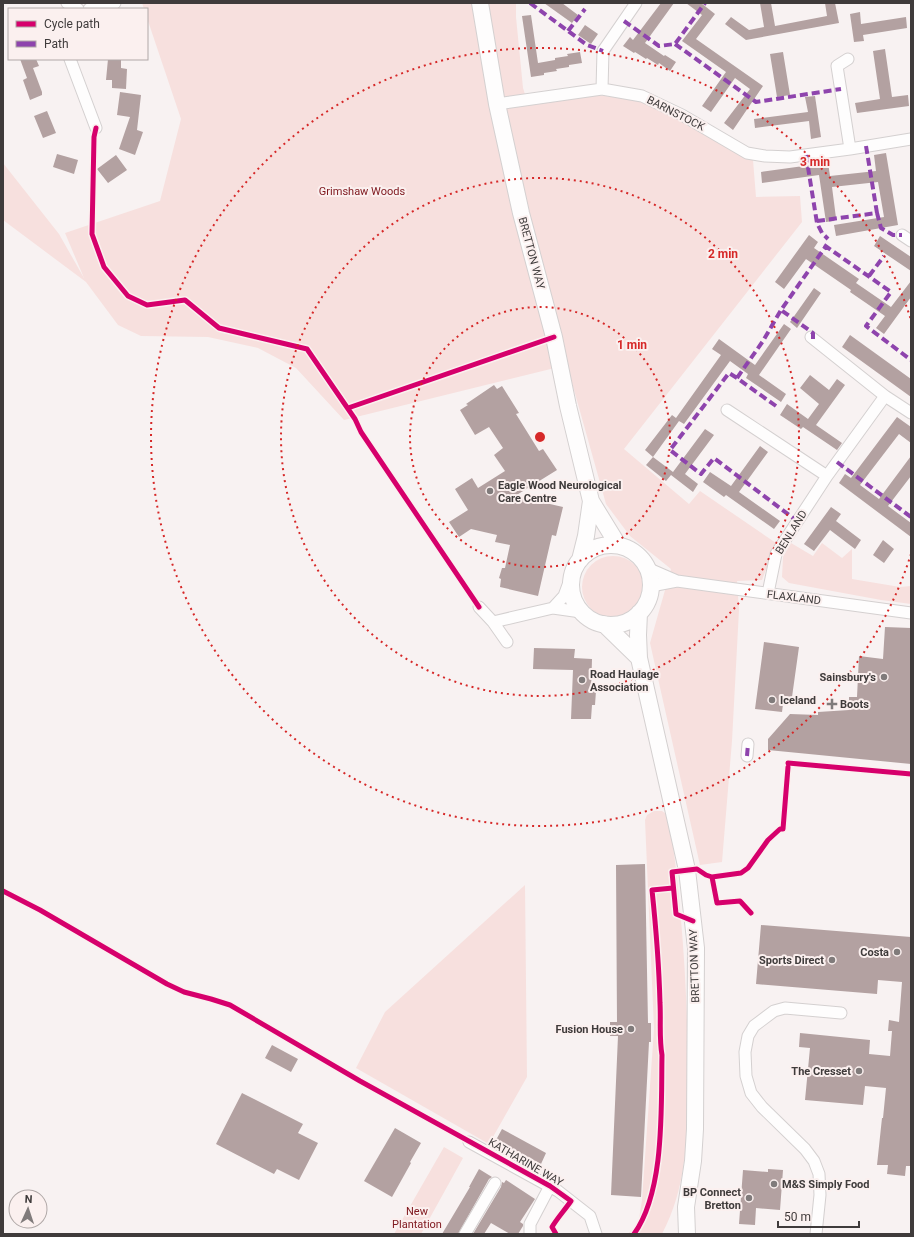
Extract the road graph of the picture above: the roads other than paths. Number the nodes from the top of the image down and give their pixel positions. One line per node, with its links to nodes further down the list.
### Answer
1 (67, 3): 5 (street)
2 (115, 3): 6 (street)
3 (480, 3): 10 (street, BRETTON WAY)
4 (636, 3): 9 (street)
5 (76, 8)
6 (96, 8)
7 (848, 59): 13 (street)
8 (70, 60): 11 (street)
9 (602, 89): 10 (street, BARNSTOCK); 13 (street, BARNSTOCK)
10 (497, 104): 19 (street, BRETTON WAY)
11 (96, 128)
12 (911, 139): 13 (street, BARNSTOCK)
13 (850, 149)
14 (811, 337): 15 (street)
15 (885, 396): 17 (street); 18 (street, BENLAND)
16 (727, 410): 18 (street)
17 (911, 413)
18 (827, 476): 26 (street, BENLAND)
19 (591, 502): 20 (street, BRETTON WAY); 21 (street, BRETTON WAY)
20 (618, 545): 21 (street); 22 (street)
21 (580, 560): 23 (street)
22 (647, 568): 24 (street, FLAXLAND); 25 (street)
23 (571, 577): 28 (street); 29 (street)
24 (677, 581): 25 (street, FLAXLAND); 26 (street, FLAXLAND)
25 (651, 586): 30 (street)
26 (768, 593): 31 (street, FLAXLAND)
27 (479, 607): 32 (street)
28 (553, 608): 29 (street); 32 (street)
29 (581, 612): 33 (street)
30 (639, 613): 33 (street); 35 (street, BRETTON WAY)
31 (911, 613)
32 (493, 622): 34 (street)
33 (604, 624): 35 (street)
34 (507, 642)
35 (639, 658): 42 (street, BRETTON WAY)
36 (748, 744): 37 (street)
37 (747, 756)
38 (841, 1013): 48 (street)
39 (470, 1142): 41 (street, KATHARINE WAY)
40 (495, 1182): 43 (street)
41 (550, 1186): 44 (street); 45 (street, KATHARINE WAY)
42 (686, 1207): 46 (street, BRETTON WAY); 47 (street, BRETTON WAY)
43 (465, 1234)
44 (530, 1234)
45 (596, 1234)
46 (675, 1234)
47 (687, 1234)
48 (816, 1234)

